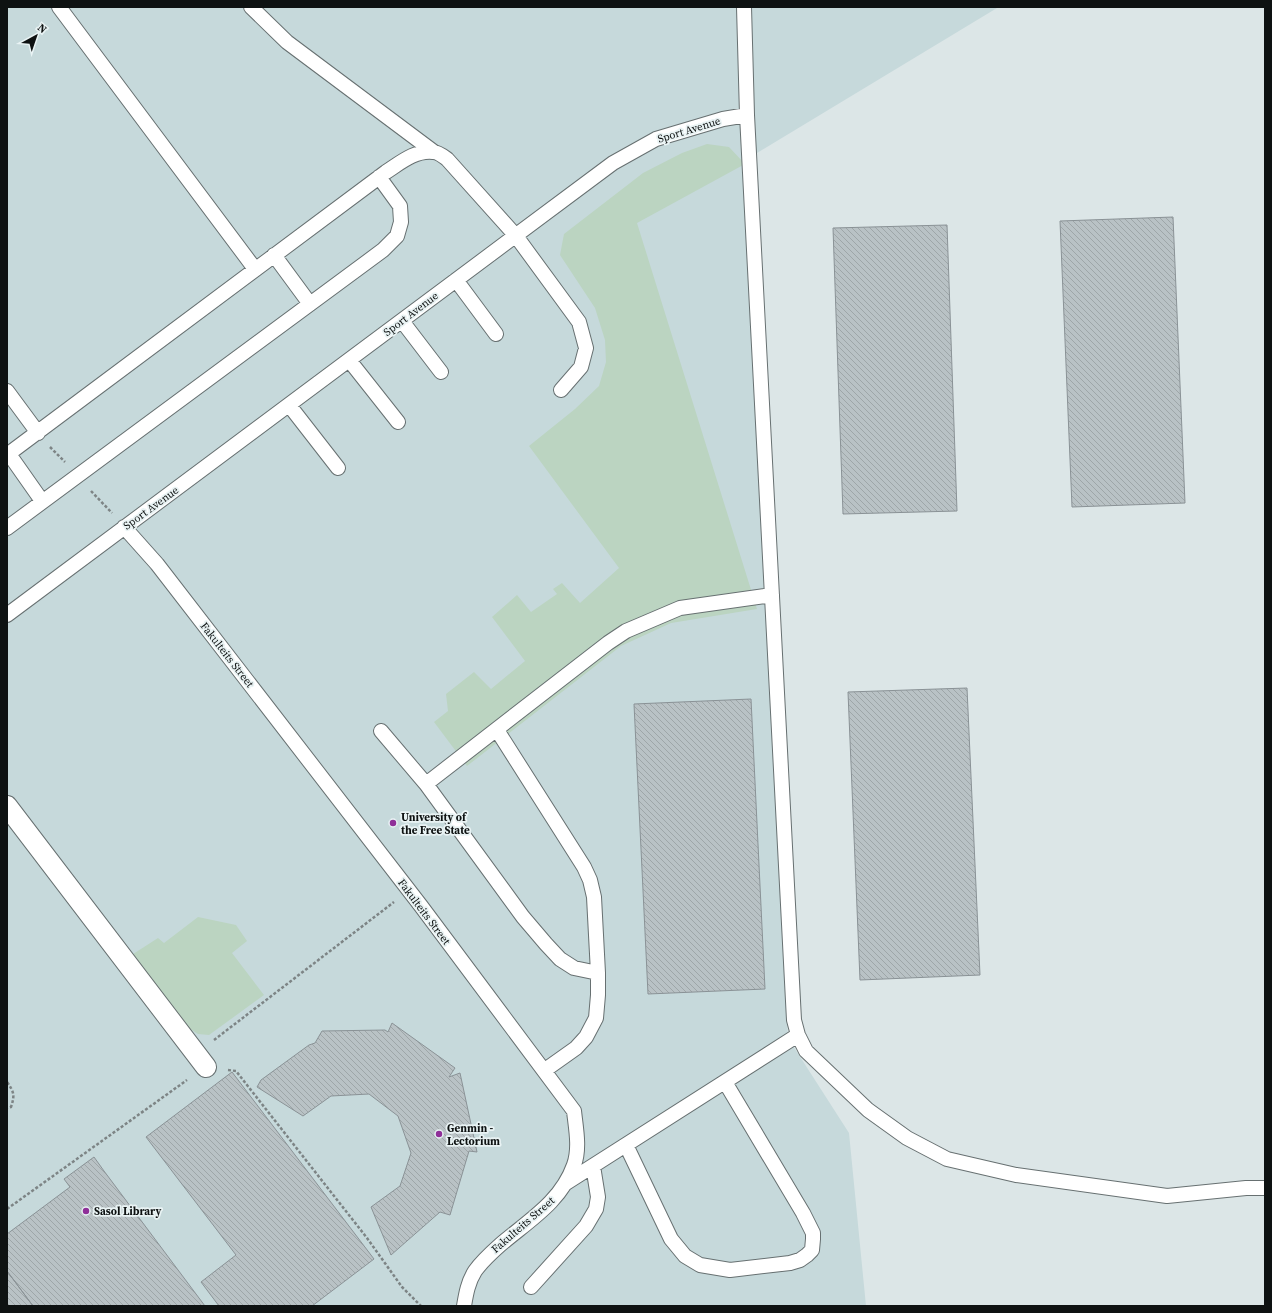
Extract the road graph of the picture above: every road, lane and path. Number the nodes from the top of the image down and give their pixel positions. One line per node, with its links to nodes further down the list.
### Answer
1 (59, 7): 9 (lane)
2 (251, 7): 5 (lane)
3 (744, 7): 4 (lane)
4 (747, 114): 7 (lane, Sport Avenue); 26 (lane)
5 (434, 152): 6 (lane); 7 (lane)
6 (379, 177): 8 (lane); 11 (lane)
7 (516, 236): 10 (lane, Sport Avenue); 16 (lane)
8 (274, 255): 9 (lane); 11 (lane)
9 (255, 269): 20 (lane)
10 (456, 280): 12 (lane, Sport Avenue); 13 (lane)
11 (310, 304): 23 (lane)
12 (402, 321): 14 (lane, Sport Avenue); 15 (lane)
13 (496, 334)
14 (349, 360): 18 (lane, Sport Avenue); 19 (lane)
15 (441, 372)
16 (561, 390)
17 (7, 391): 20 (lane)
18 (289, 405): 22 (lane); 24 (lane, Sport Avenue)
19 (398, 422)
20 (38, 433): 21 (lane)
21 (8, 454): 23 (lane)
22 (338, 468)
23 (42, 501): 25 (lane)
24 (124, 527): 27 (lane, Sport Avenue); 32 (lane, Fakulteits Street)
25 (7, 528)
26 (772, 594): 28 (lane); 34 (lane)
27 (7, 615)
28 (497, 730): 30 (lane); 33 (lane)
29 (381, 731): 30 (lane)
30 (426, 784): 33 (lane)
31 (7, 806): 35 (street)
32 (408, 890): 35 (path); 36 (lane, Fakulteits Street)
33 (598, 973): 36 (lane)
34 (798, 1035): 38 (lane); 43 (lane)
35 (200, 1061): 44 (path); 46 (path)
36 (545, 1070): 42 (lane, Fakulteits Street)
37 (7, 1082): 39 (path)
38 (725, 1082): 40 (lane); 40 (lane)
39 (7, 1108)
40 (626, 1145): 41 (lane)
41 (593, 1166): 42 (lane); 45 (lane)
42 (566, 1183): 47 (lane, Fakulteits Street)
43 (1265, 1188)
44 (7, 1209)
45 (531, 1287)
46 (421, 1306)
47 (464, 1306)

